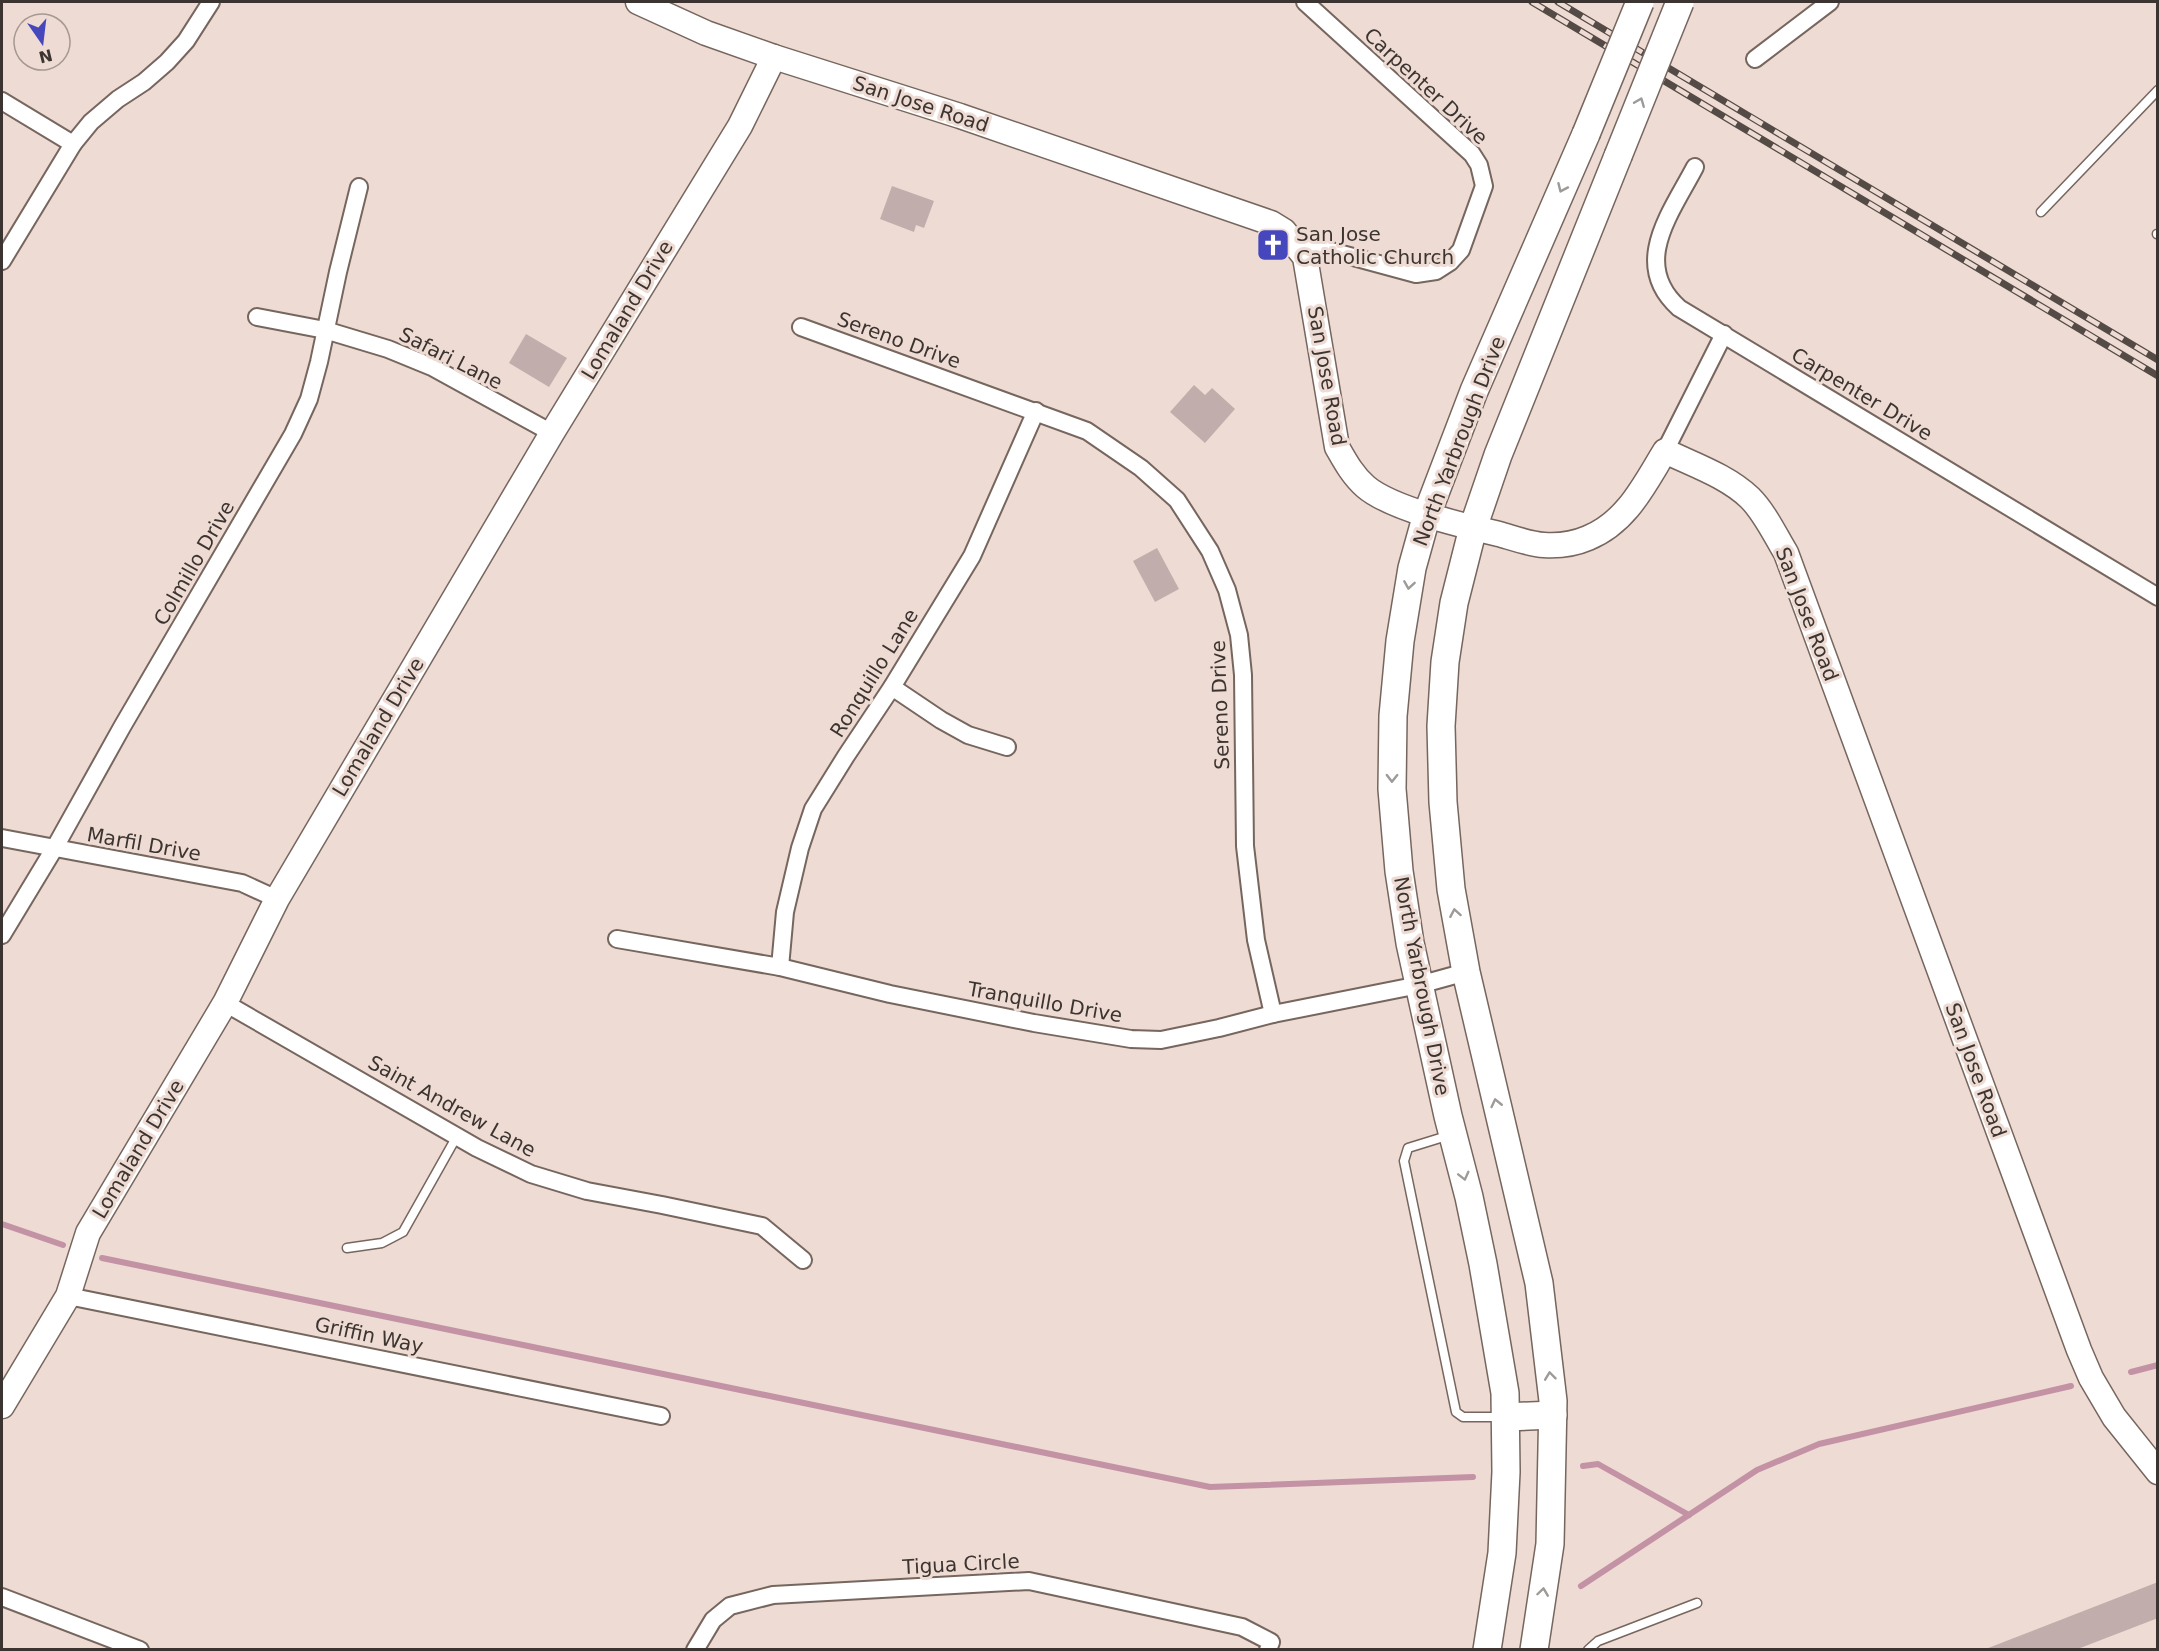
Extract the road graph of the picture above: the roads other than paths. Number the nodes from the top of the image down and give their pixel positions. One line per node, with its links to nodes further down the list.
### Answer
1 (211, 2): 11 (street)
2 (638, 2): 7 (street, San Jose Road)
3 (1305, 2): 15 (street, Carpenter Drive)
4 (1640, 2): 24 (main road, North Yarbrough Drive, one-way to 24, bridge)
5 (1680, 2): 25 (main road, one-way to 5, bridge)
6 (1830, 2): 8 (street)
7 (774, 57): 15 (street, San Jose Road); 22 (street, Lomaland Drive)
8 (1755, 59)
9 (2157, 90): 14 (lane)
10 (2, 101): 11 (street)
11 (73, 144): 16 (street)
12 (1695, 167): 20 (street, Carpenter Drive)
13 (359, 186): 19 (street, Colmillo Drive)
14 (2041, 212)
15 (1294, 241): 24 (street, San Jose Road)
16 (2, 261)
17 (257, 317): 19 (street, Safari Lane)
18 (801, 327): 21 (street, Sereno Drive)
19 (325, 330): 22 (street, Safari Lane); 30 (street, Colmillo Drive)
20 (1724, 334): 23 (street); 26 (street, Carpenter Drive)
21 (1036, 411): 27 (street, Ronquillo Lane); 38 (street, Sereno Drive)
22 (552, 433): 31 (street, Lomaland Drive)
23 (1665, 451): 25 (street, San Jose Road); 48 (street, San Jose Road)
24 (1427, 514): 25 (street, San Jose Road); 36 (main road, North Yarbrough Drive, one-way to 36)
25 (1473, 528): 35 (main road, one-way to 25)
26 (2157, 597)
27 (892, 687): 28 (street); 34 (street, Ronquillo Lane)
28 (1007, 747)
29 (2, 838): 30 (street, Marfil Drive)
30 (54, 849): 31 (street, Marfil Drive); 32 (street, Colmillo Drive)
31 (277, 900): 37 (street, Lomaland Drive)
32 (2, 935)
33 (617, 939): 34 (street, Tranquillo Drive)
34 (780, 967): 38 (street, Tranquillo Drive)
35 (1466, 972): 36 (street, Tranquillo Drive); 45 (main road, one-way to 35)
36 (1419, 985): 38 (street, Tranquillo Drive); 39 (main road, North Yarbrough Drive)
37 (225, 1003): 40 (street, Saint Andrew Lane); 43 (street, Lomaland Drive)
38 (1273, 1014)
39 (1453, 1135): 47 (main road, North Yarbrough Drive, one-way to 47); 47 (lane)
40 (457, 1136): 41 (lane); 42 (street, Saint Andrew Lane)
41 (347, 1248)
42 (804, 1260)
43 (68, 1296): 44 (street, Lomaland Drive); 46 (street, Griffin Way)
44 (2, 1406)
45 (1553, 1415): 47 (main road); 55 (main road, one-way to 45)
46 (661, 1416)
47 (1505, 1417): 54 (main road, North Yarbrough Drive)
48 (2157, 1472)
49 (2, 1597): 51 (street)
50 (1697, 1603): 56 (lane)
51 (140, 1650)
52 (695, 1650): 53 (street, Tigua Circle)
53 (1268, 1650)
54 (1486, 1650)
55 (1534, 1650)
56 (1588, 1650)

